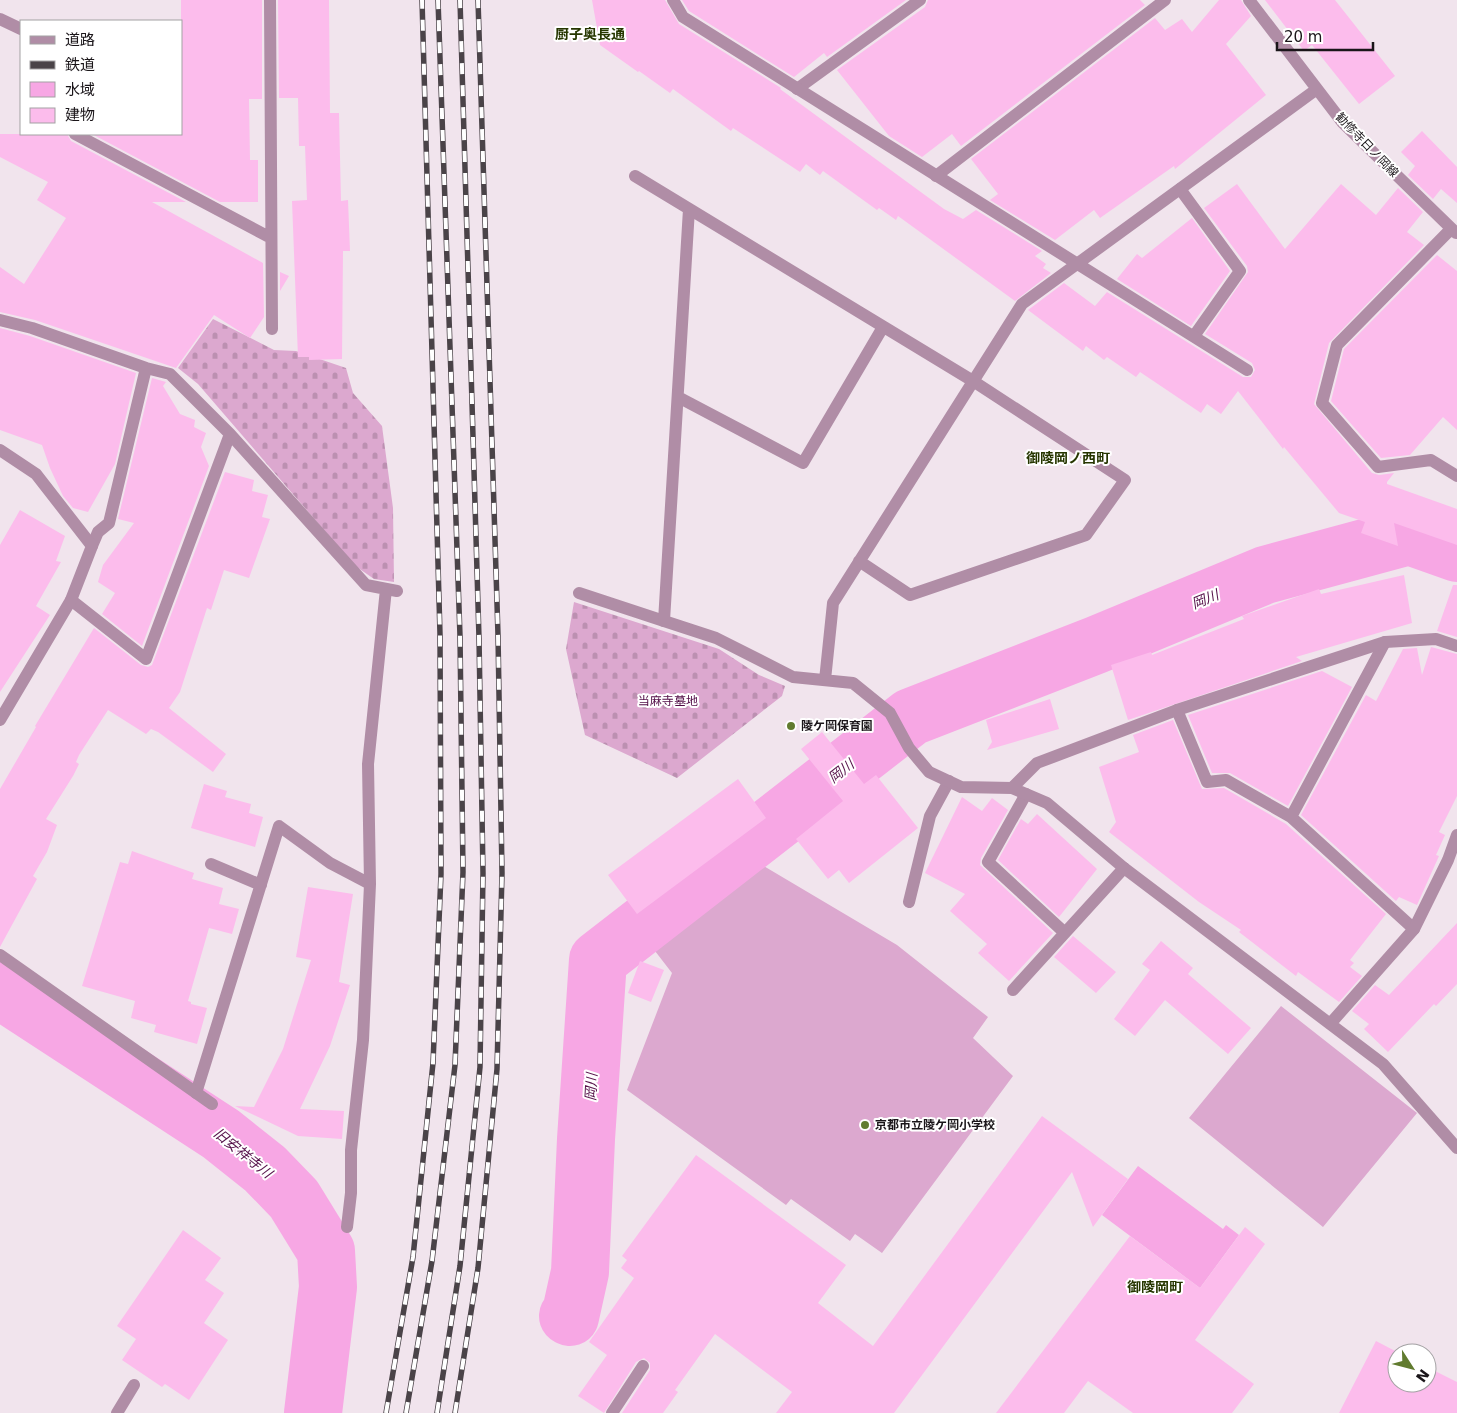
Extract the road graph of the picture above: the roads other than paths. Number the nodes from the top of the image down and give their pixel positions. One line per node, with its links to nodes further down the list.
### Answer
1 (270, 0): 16 (street)
2 (673, 0): 8 (street)
3 (920, 0): 8 (street)
4 (1165, 0): 12 (street)
5 (1249, 0): 9 (street, 勧修寺日ノ岡線)
6 (0, 19): 7 (street)
7 (20, 29)
8 (797, 89): 12 (street)
9 (1318, 89): 13 (street); 15 (street, 勧修寺日ノ岡線)
10 (77, 135): 16 (street)
11 (635, 176): 14 (street)
12 (936, 176): 17 (street)
13 (1180, 189): 17 (street); 21 (street)
14 (689, 210): 19 (street); 25 (street)
15 (1454, 232): 28 (street)
16 (271, 238): 20 (street)
17 (1078, 263): 21 (street); 24 (street)
18 (0, 320): 22 (street)
19 (883, 327): 24 (street); 25 (street)
20 (272, 329)
21 (1194, 336): 23 (street)
22 (146, 368): 26 (street); 29 (street)
23 (1247, 370)
24 (973, 381): 30 (street); 30 (street)
25 (678, 397): 33 (street)
26 (230, 434): 32 (street); 47 (street)
27 (0, 450): 29 (street)
28 (1457, 476)
29 (92, 546): 32 (street)
30 (859, 561): 36 (street)
31 (579, 593): 33 (street)
32 (71, 600): 38 (street)
33 (664, 621): 36 (street)
34 (1385, 642): 35 (street); 37 (street); 42 (street)
35 (1457, 646)
36 (825, 680): 39 (street)
37 (1177, 710): 40 (street); 42 (street)
38 (0, 720)
39 (949, 781): 40 (street); 49 (street)
40 (1012, 788): 41 (street)
41 (1026, 794): 46 (street); 51 (street)
42 (1291, 817): 50 (street)
43 (1457, 835): 44 (street)
44 (1452, 863): 50 (street)
45 (211, 864): 48 (street)
46 (1124, 868): 51 (street); 54 (street)
47 (370, 884): 48 (street); 58 (street)
48 (261, 885): 55 (street)
49 (909, 902)
50 (1414, 929): 54 (street)
51 (1064, 933): 53 (street)
52 (0, 955): 55 (street)
53 (1013, 990)
54 (1330, 1024): 57 (street)
55 (196, 1094): 56 (street)
56 (212, 1104)
57 (1457, 1148)
58 (347, 1227)
59 (643, 1366): 62 (street)
60 (134, 1385): 61 (street)
61 (117, 1413)
62 (612, 1413)

